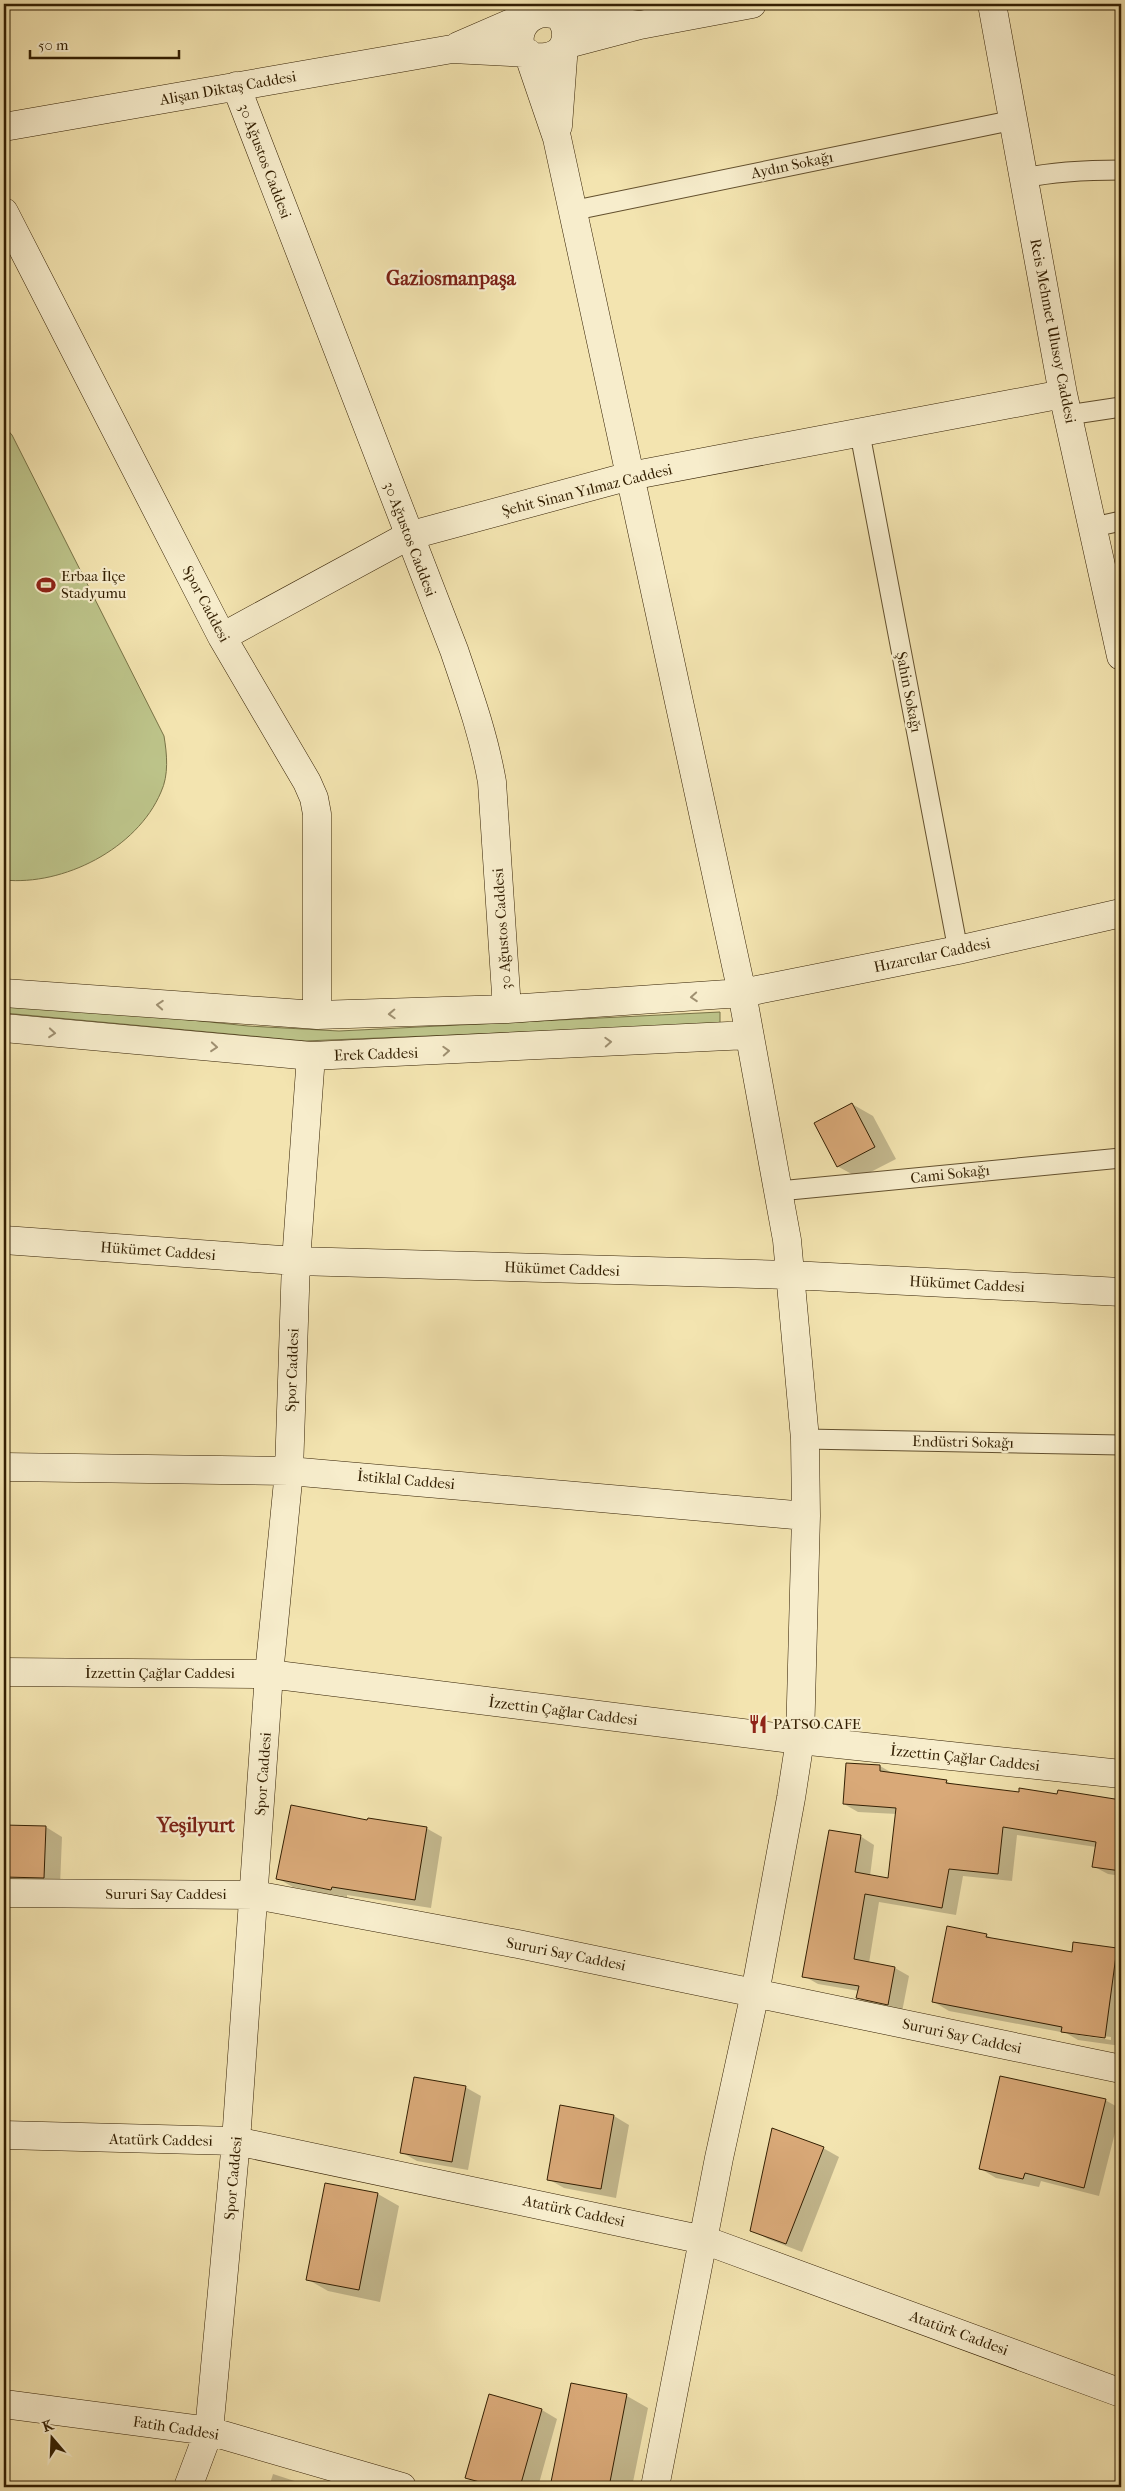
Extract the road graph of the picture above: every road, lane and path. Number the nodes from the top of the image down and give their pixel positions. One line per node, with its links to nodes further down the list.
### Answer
1 (752, 4): 5 (street)
2 (992, 4): 10 (street, Reis Mehmet Ulusoy Caddesi)
3 (524, 8): 4 (street, Alişan Diktaş Caddesi); 7 (street, Alişan Diktaş Caddesi); 8 (street)
4 (576, 13): 5 (street); 6 (street)
5 (640, 26): 6 (street)
6 (564, 45): 8 (street, Alişan Diktaş Caddesi); 12 (street)
7 (452, 48): 8 (street, Alişan Diktaş Caddesi); 9 (street, Alişan Diktaş Caddesi)
8 (528, 53): 12 (street)
9 (236, 86): 11 (street, Alişan Diktaş Caddesi); 23 (street, 30 Ağustos Caddesi)
10 (1014, 120): 14 (street, Reis Mehmet Ulusoy Caddesi); 15 (street, Aydın Sokağı)
11 (4, 127)
12 (557, 138): 15 (street)
13 (1121, 170): 14 (street)
14 (1024, 178): 17 (street, Reis Mehmet Ulusoy Caddesi)
15 (571, 211): 20 (street)
16 (4, 212): 25 (street, Spor Caddesi)
17 (1066, 404): 18 (street); 19 (street, Şehit Sinan Yılmaz Caddesi); 22 (street, Reis Mehmet Ulusoy Caddesi)
18 (1121, 407)
19 (860, 434): 20 (street, Şehit Sinan Yılmaz Caddesi); 28 (street, Şahin Sokağı)
20 (630, 476): 23 (street, Şehit Sinan Yılmaz Caddesi); 30 (street)
21 (1121, 521): 22 (street)
22 (1094, 527): 24 (street, Reis Mehmet Ulusoy Caddesi)
23 (408, 536): 25 (street, Şehit Sinan Yılmaz Caddesi); 31 (street, 30 Ağustos Caddesi)
24 (1117, 619): 26 (street, Reis Mehmet Ulusoy Caddesi)
25 (222, 637): 32 (street, Spor Caddesi)
26 (1121, 656)
27 (1121, 913): 28 (street, Hızarcılar Caddesi)
28 (958, 950): 30 (street, Hızarcılar Caddesi)
29 (4, 993): 32 (street, one-way to 29)
30 (742, 994): 31 (street, one-way to 31); 34 (street)
31 (507, 1009): 32 (street, one-way to 32)
32 (317, 1016)
33 (4, 1028): 35 (street, Erek Caddesi, one-way to 35)
34 (750, 1035): 35 (street, Erek Caddesi, one-way to 34); 37 (street)
35 (311, 1056): 39 (street, Spor Caddesi)
36 (1121, 1158): 37 (street, Cami Sokağı)
37 (779, 1191): 40 (street)
38 (4, 1240): 39 (street, Hükümet Caddesi)
39 (296, 1261): 40 (street, Hükümet Caddesi); 45 (street, Spor Caddesi)
40 (791, 1275): 41 (street, Hükümet Caddesi); 42 (street)
41 (1121, 1292)
42 (805, 1438): 43 (street, Endüstri Sokağı); 46 (street)
43 (1121, 1445)
44 (4, 1467): 45 (street, İstiklal Caddesi)
45 (288, 1470): 46 (street, İstiklal Caddesi); 48 (street, Spor Caddesi)
46 (806, 1516): 49 (street)
47 (4, 1672): 48 (street, İzzettin Çağlar Caddesi)
48 (269, 1674): 49 (street, İzzettin Çağlar Caddesi); 52 (street, Spor Caddesi)
49 (800, 1740): 50 (street, İzzettin Çağlar Caddesi); 53 (street)
50 (1121, 1774)
51 (4, 1893): 52 (street, Sururi Say Caddesi)
52 (255, 1895): 53 (street, Sururi Say Caddesi); 56 (street, Spor Caddesi)
53 (754, 1992): 54 (street, Sururi Say Caddesi); 57 (street)
54 (1121, 2068)
55 (4, 2135): 56 (street, Atatürk Caddesi)
56 (236, 2141): 57 (street, Atatürk Caddesi); 60 (street, Spor Caddesi)
57 (704, 2240): 58 (street, Atatürk Caddesi); 63 (street)
58 (1121, 2393)
59 (4, 2404): 60 (street, Fatih Caddesi)
60 (209, 2431): 61 (street, Spor Caddesi); 62 (street, Fatih Caddesi)
61 (188, 2487)
62 (402, 2487)
63 (655, 2487)

